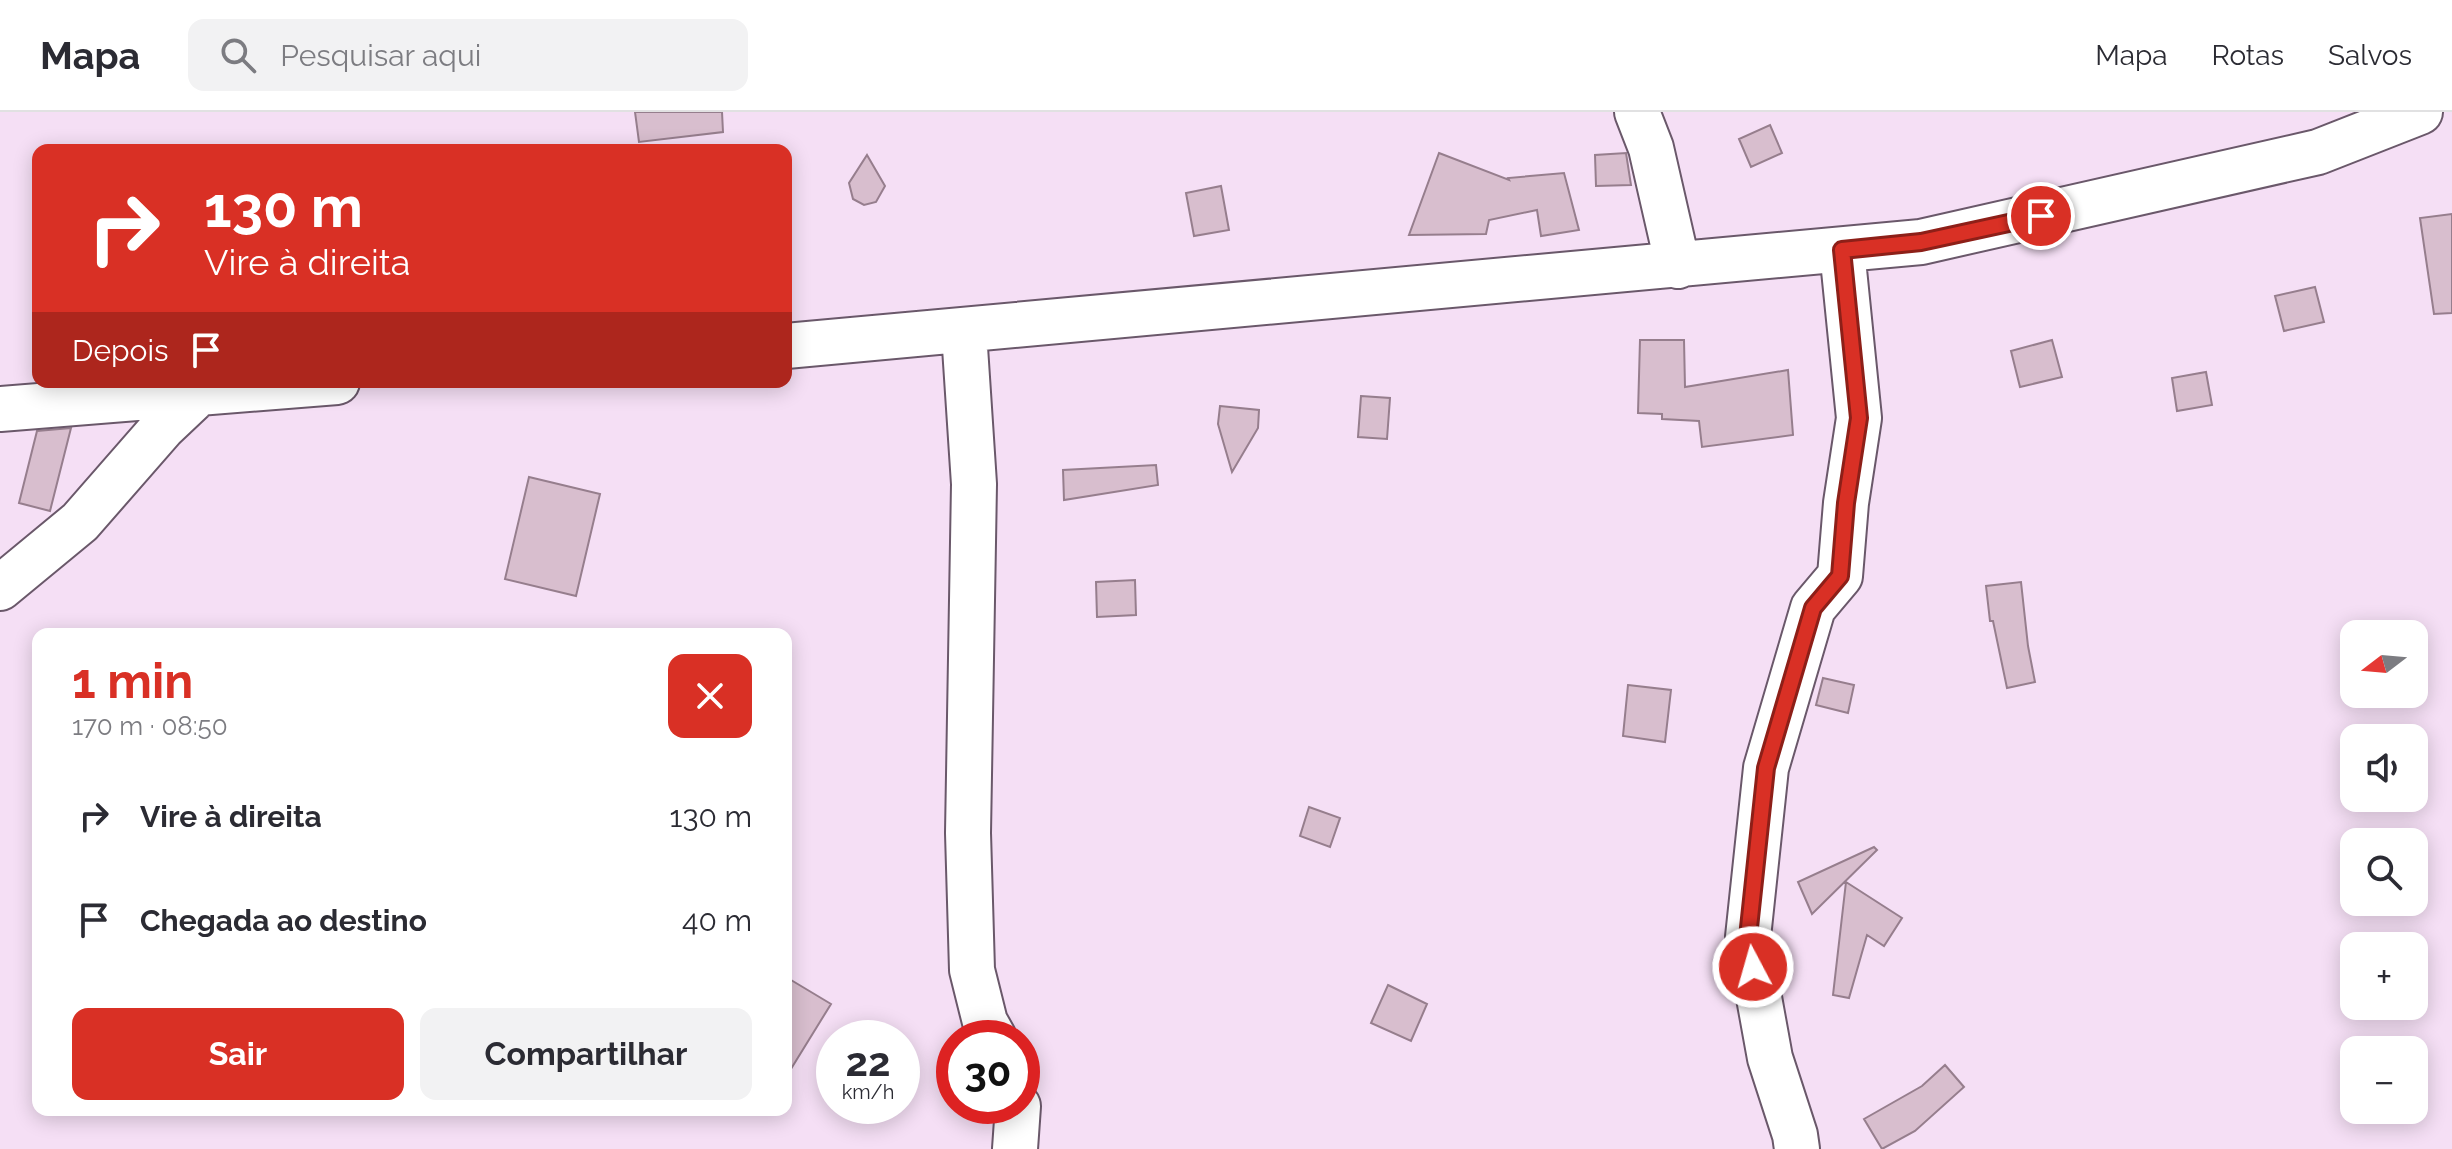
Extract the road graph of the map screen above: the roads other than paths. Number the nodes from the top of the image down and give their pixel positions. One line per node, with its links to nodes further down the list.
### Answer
1 (1637, 112): 4 (street)
2 (2420, 112): 3 (street)
3 (1842, 250): 4 (street); 14 (street)
4 (1678, 266): 5 (street)
5 (964, 332): 6 (street); 11 (street)
6 (792, 346)
7 (262, 388): 8 (street)
8 (199, 393): 9 (street); 10 (street)
9 (0, 409)
10 (0, 588)
11 (984, 1020)
12 (1017, 1124): 13 (street)
13 (1015, 1149)
14 (1797, 1149)

